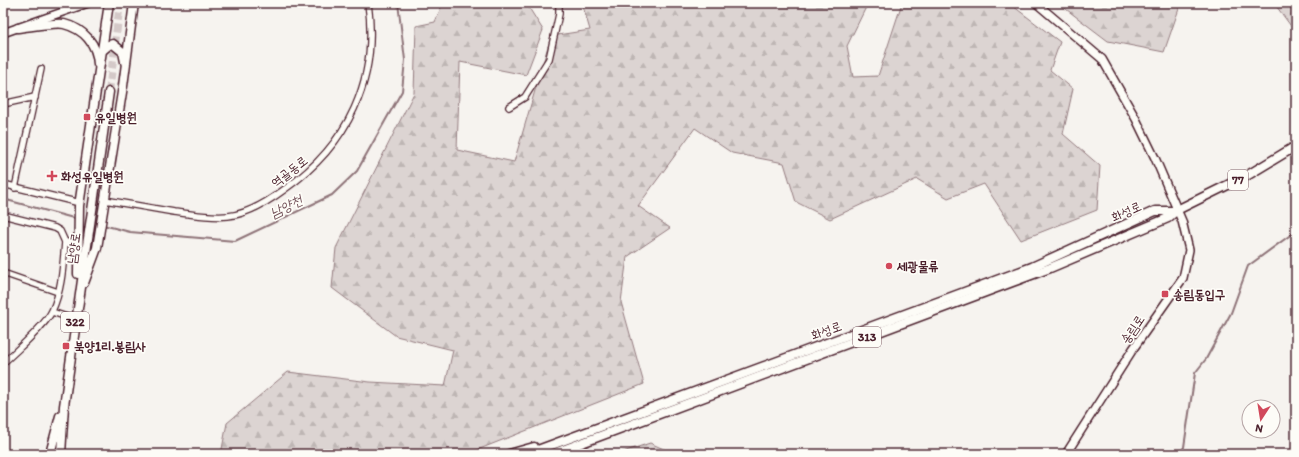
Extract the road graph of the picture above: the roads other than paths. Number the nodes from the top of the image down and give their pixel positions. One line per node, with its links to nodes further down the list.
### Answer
1 (88, 3): 7 (main road)
2 (109, 3): 9 (main road)
3 (134, 3): 12 (main road)
4 (368, 3): 21 (street, 역골동로)
5 (559, 3): 16 (street)
6 (1036, 3): 22 (main road, 송림로)
7 (18, 28): 8 (main road); 11 (main road)
8 (3, 33)
9 (103, 50): 11 (main road); 12 (main road)
10 (41, 68): 14 (street)
11 (99, 76): 20 (main road)
12 (123, 86): 21 (main road)
13 (110, 92): 28 (main road, 남양로 / 322)
14 (35, 97): 15 (street); 19 (street)
15 (3, 104)
16 (509, 107)
17 (1296, 146): 22 (main road, 화성로 / 77)
18 (3, 184): 19 (street)
19 (15, 188): 20 (street)
20 (79, 204): 25 (main road)
21 (104, 205): 28 (main road)
22 (1177, 210): 33 (main road, 화성로 / 313); 38 (main road, 화성로 / 313); 39 (main road, 송림로)
23 (3, 215): 24 (street)
24 (65, 242): 25 (street); 27 (street)
25 (77, 244): 28 (main road)
26 (3, 273): 27 (street)
27 (58, 292): 29 (street)
28 (79, 299): 30 (main road, 남양로 / 322)
29 (52, 312): 30 (street); 31 (street)
30 (76, 320): 32 (main road, 남양로 / 322)
31 (3, 363)
32 (64, 406): 34 (main road, 남양로 / 322); 35 (main road, 남양로 / 322)
33 (566, 440): 36 (main road); 37 (main road, 화성로 / 313)
34 (48, 454)
35 (61, 454)
36 (509, 454)
37 (527, 454)
38 (552, 454)
39 (1066, 454)

